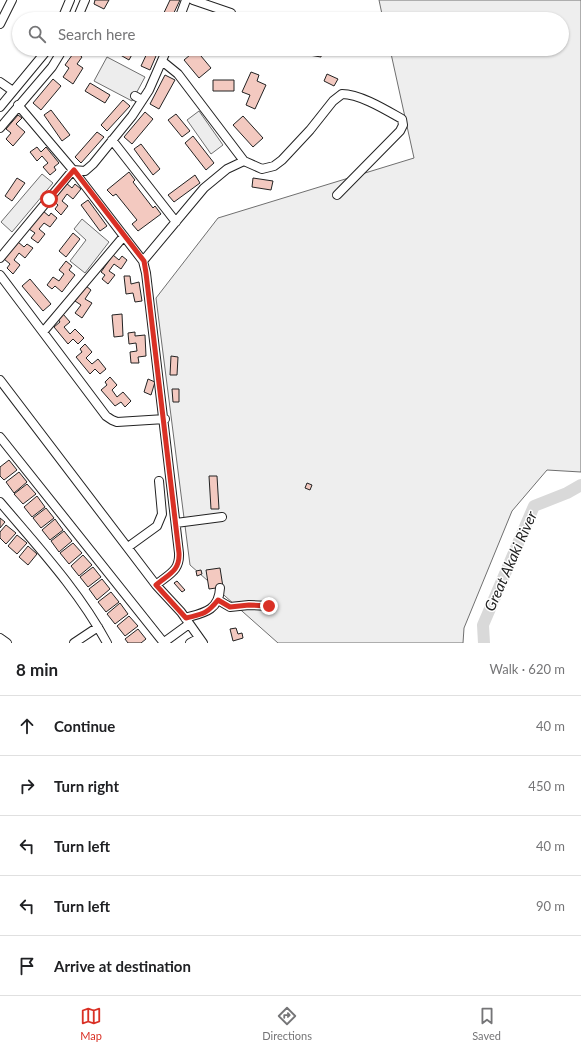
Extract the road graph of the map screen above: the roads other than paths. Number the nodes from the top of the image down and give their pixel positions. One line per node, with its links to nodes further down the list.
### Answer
1 (12, 0): 10 (street)
2 (70, 0): 6 (street)
3 (86, 0): 7 (street)
4 (186, 0): 8 (street)
5 (193, 0): 9 (street)
6 (65, 12)
7 (80, 12)
8 (182, 12)
9 (228, 12)
10 (0, 24)
11 (42, 56): 16 (street)
12 (58, 56): 18 (street)
13 (164, 56): 14 (street)
14 (162, 61): 20 (street); 21 (street)
15 (0, 82): 16 (street)
16 (13, 91): 17 (street)
17 (0, 106)
18 (18, 106): 19 (street); 22 (street)
19 (0, 128)
20 (112, 140): 22 (street); 24 (street)
21 (244, 161): 23 (street); 24 (street)
22 (74, 170): 25 (street); 26 (street)
23 (337, 195)
24 (176, 222): 27 (street)
25 (124, 236): 27 (street); 29 (street)
26 (0, 258)
27 (144, 261): 31 (street)
28 (0, 275): 29 (street)
29 (43, 332): 31 (street)
30 (0, 380): 37 (street)
31 (165, 419): 36 (street)
32 (0, 437): 49 (street)
33 (159, 481): 37 (street)
34 (0, 502): 43 (street)
35 (222, 517): 36 (street)
36 (176, 523): 38 (street)
37 (128, 547): 38 (street)
38 (156, 585): 42 (street)
39 (220, 588): 40 (street)
40 (218, 600): 41 (street); 42 (street)
41 (269, 606)
42 (187, 621): 45 (street); 49 (street)
43 (98, 627): 47 (street); 48 (street)
44 (0, 638): 46 (street)
45 (201, 640): 50 (street)
46 (7, 643)
47 (74, 643)
48 (107, 643)
49 (164, 643)
50 (190, 643)

